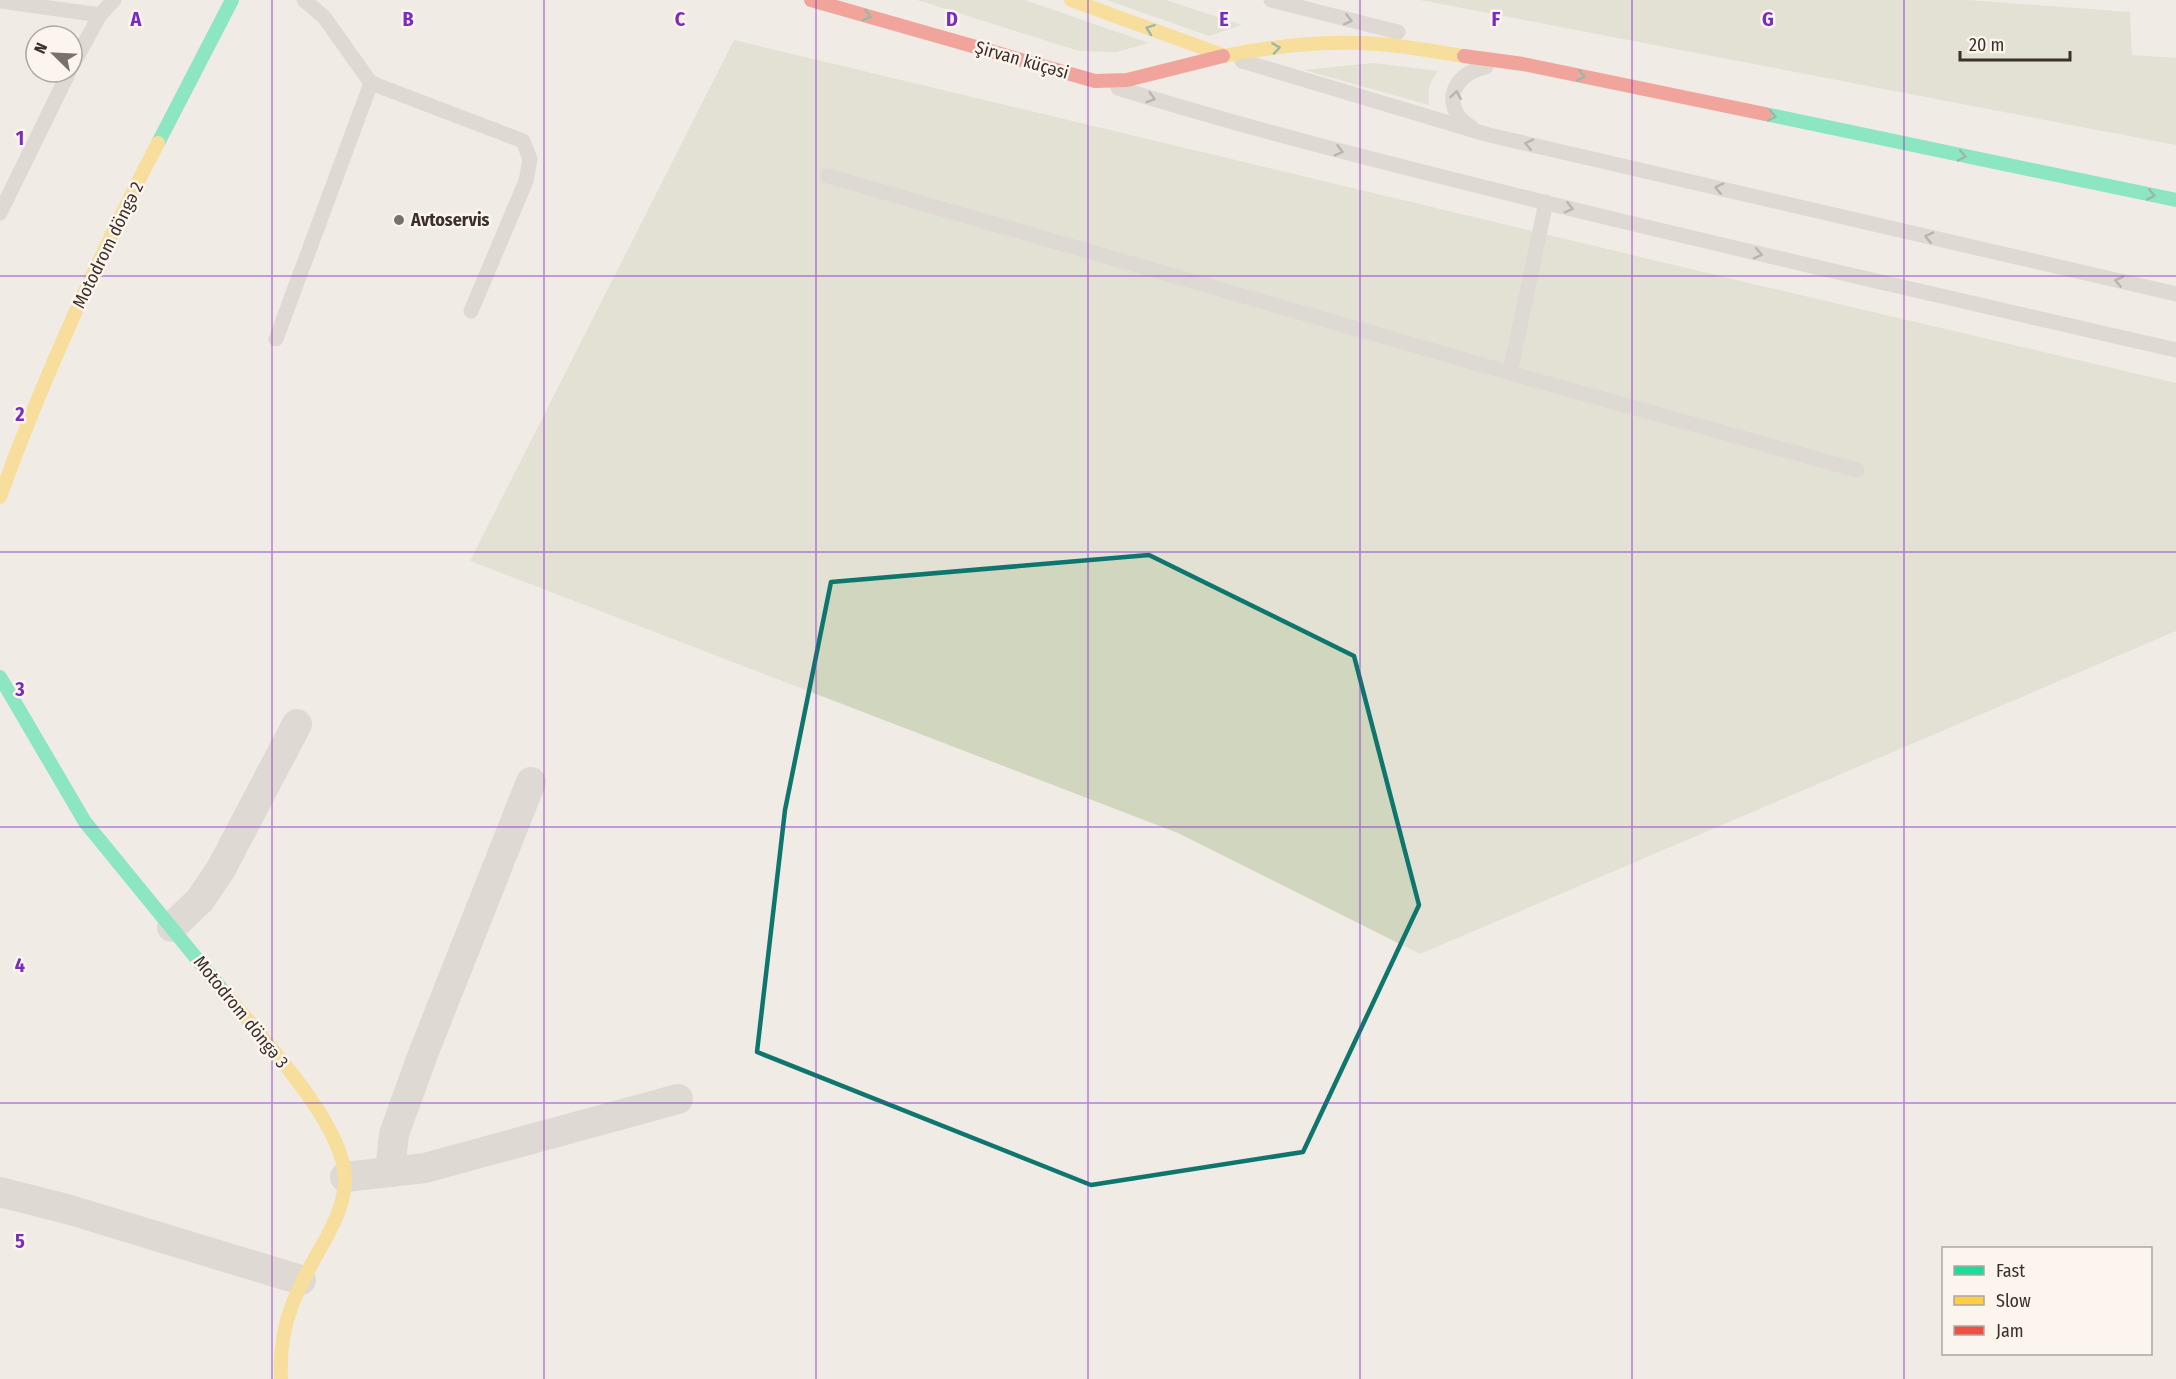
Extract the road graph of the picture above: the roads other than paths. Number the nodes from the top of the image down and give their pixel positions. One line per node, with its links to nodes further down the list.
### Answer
1 (114, 0): 8 (lane)
2 (232, 0): 25 (main road, Motodrom döngə 2)
3 (304, 0): 13 (lane)
4 (811, 0): 12 (main road, Şirvan küçəsi, one-way to 12)
5 (1071, 0): 10 (main road, one-way to 5)
6 (1271, 0): 11 (lane, one-way to 11)
7 (0, 1): 8 (lane)
8 (100, 15): 9 (lane)
9 (84, 44)
10 (1225, 56): 11 (main road, Şirvan küçəsi, one-way to 11); 12 (main road, Şirvan küçəsi); 15 (lane)
11 (1523, 64): 15 (lane, one-way to 11); 17 (main road, Şirvan küçəsi, one-way to 17)
12 (1095, 81): 18 (lane, one-way to 18)
13 (371, 83): 21 (lane); 22 (lane)
14 (63, 84): 19 (lane)
15 (1489, 135): 20 (lane, one-way to 15)
16 (828, 176): 24 (lane)
17 (2176, 200)
18 (1546, 202): 23 (lane, one-way to 23); 24 (lane)
19 (0, 213)
20 (2176, 294)
21 (471, 311)
22 (276, 339)
23 (2176, 350)
24 (1510, 373): 26 (lane)
25 (6, 460): 27 (main road, Motodrom döngə 2)
26 (1857, 470)
27 (0, 497)
28 (0, 677): 31 (main road, Motodrom döngə 3)
29 (297, 724): 31 (street)
30 (531, 782): 33 (street)
31 (172, 927): 34 (main road, Motodrom döngə 3)
32 (678, 1099): 33 (street)
33 (390, 1172): 34 (street)
34 (345, 1176): 36 (main road, Motodrom döngə 3)
35 (0, 1192): 36 (street)
36 (302, 1280): 37 (main road, Motodrom döngə 3)
37 (282, 1379)

